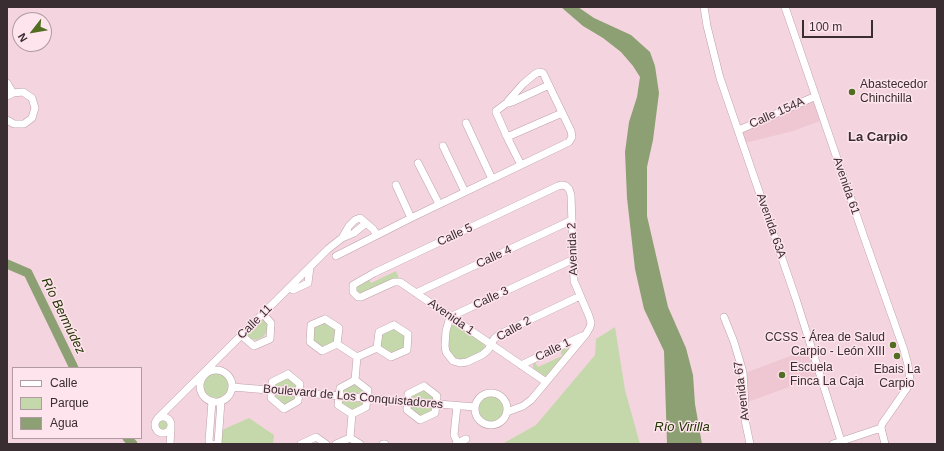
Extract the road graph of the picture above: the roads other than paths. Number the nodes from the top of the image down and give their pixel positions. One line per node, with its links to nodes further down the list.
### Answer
1 (704, 7): 11 (street, Avenida 63A)
2 (785, 7): 6 (street, Avenida 61)
3 (7, 83): 5 (street)
4 (549, 85): 7 (street); 7 (street); 8 (street)
5 (9, 94): 9 (street)
6 (816, 96): 11 (street, Calle 154A); 60 (street, Avenida 61)
7 (508, 102): 12 (street)
8 (562, 112): 12 (street); 15 (street)
9 (7, 120)
10 (466, 123): 16 (street)
11 (739, 130): 64 (street, Avenida 63A)
12 (507, 137): 15 (street)
13 (443, 146): 19 (street)
14 (418, 163): 20 (street)
15 (521, 165): 16 (street)
16 (492, 179): 19 (street)
17 (396, 185): 21 (street)
18 (566, 186): 22 (street, Avenida 2); 26 (street, Calle 5)
19 (465, 192): 20 (street)
20 (439, 204): 21 (street)
21 (411, 218): 23 (street)
22 (572, 220): 25 (street, Avenida 2); 27 (street, Calle 4)
23 (377, 235): 24 (street); 29 (street, Calle 11)
24 (336, 256)
25 (574, 260): 28 (street, Avenida 2); 31 (street, Calle 3)
26 (353, 292): 27 (street, Avenida 1)
27 (416, 293): 31 (street, Avenida 1)
28 (580, 296): 32 (street, Avenida 2); 35 (street, Calle 2)
29 (263, 314): 33 (street, Calle 11); 33 (street)
30 (724, 316): 72 (street, Avenida 67)
31 (450, 317): 35 (street, Avenida 1); 35 (street, Calle 2)
32 (586, 334): 39 (street, Calle 1); 42 (street)
33 (241, 335): 37 (street, Calle 11)
34 (338, 344): 34 (street); 38 (street)
35 (491, 345): 39 (street, Avenida 1)
36 (377, 348): 36 (street); 38 (street)
37 (220, 357): 40 (street); 45 (street, Calle 11)
38 (357, 357): 41 (street)
39 (521, 366): 42 (street, Avenida 1)
40 (218, 370): 43 (street); 44 (street)
41 (355, 380): 48 (street); 49 (street)
42 (546, 382): 56 (street)
43 (200, 385): 45 (street); 50 (street)
44 (232, 387): 46 (street, Boulevard de Los Conquistadores); 51 (street)
45 (188, 388): 58 (street, Calle 11)
46 (271, 391): 47 (street, Boulevard de Los Conquistadores); 47 (street); 47 (street)
47 (299, 393): 48 (street, Boulevard de Los Conquistadores)
48 (339, 396): 49 (street, Boulevard de Los Conquistadores); 57 (street)
49 (367, 398): 52 (street, Boulevard de Los Conquistadores); 57 (street)
50 (212, 401): 51 (street); 66 (street)
51 (221, 401): 67 (street)
52 (408, 402): 53 (street, Boulevard de Los Conquistadores); 53 (street); 53 (street)
53 (436, 404): 54 (street, Boulevard de Los Conquistadores)
54 (457, 406): 55 (street, Boulevard de Los Conquistadores); 63 (street)
55 (475, 407): 56 (street); 56 (street)
56 (507, 412)
57 (352, 414): 61 (street)
58 (158, 418): 59 (street); 59 (street)
59 (171, 428): 65 (street)
60 (881, 428): 64 (street); 74 (street)
61 (350, 438): 70 (street); 71 (street)
62 (466, 439): 63 (street)
63 (457, 443)
64 (842, 443): 73 (street)
65 (170, 444)
66 (211, 444)
67 (216, 444)
68 (301, 444): 69 (street)
69 (326, 444)
70 (336, 444)
71 (360, 444)
72 (750, 444)
73 (833, 444)
74 (885, 444)

